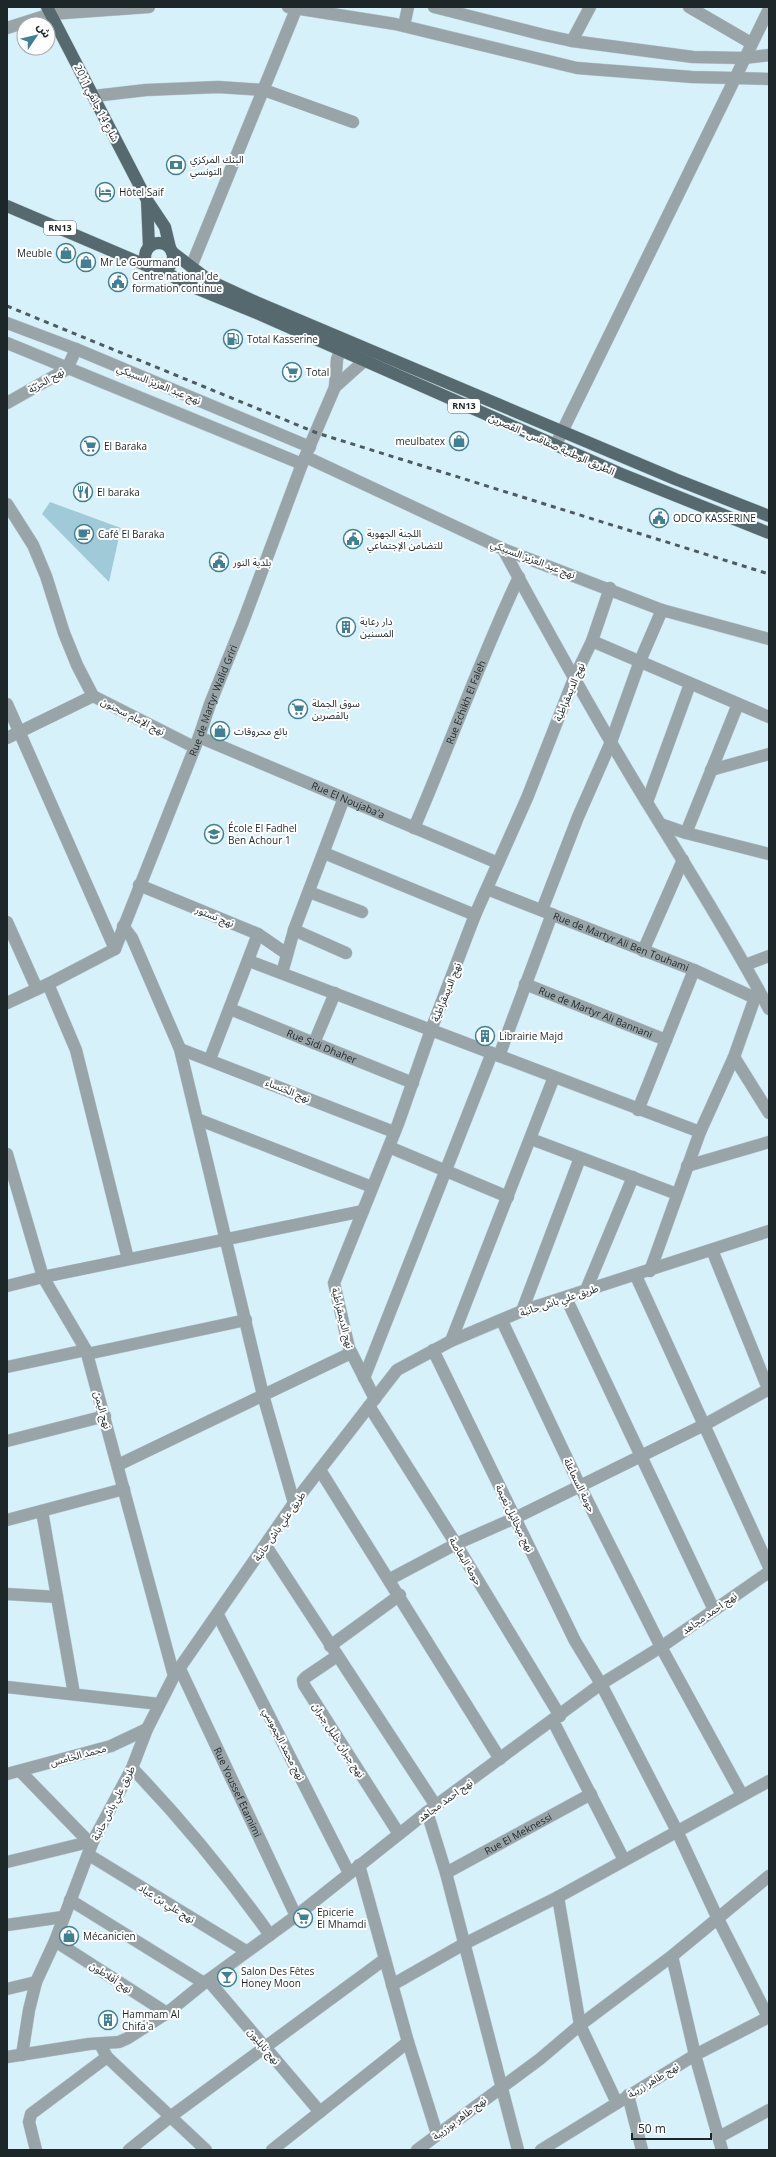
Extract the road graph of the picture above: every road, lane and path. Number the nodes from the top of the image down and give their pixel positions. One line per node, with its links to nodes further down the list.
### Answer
1 (149, 7): 9 (street)
2 (288, 7): 3 (street)
3 (297, 7): 10 (street); 18 (street)
4 (408, 7): 10 (street)
5 (434, 7): 12 (street)
6 (590, 7): 12 (street)
7 (691, 8): 13 (street)
8 (769, 9): 13 (street)
9 (49, 11): 11 (street); 19 (main road, شارع 14 جانفي 2011)
10 (404, 26): 16 (street)
11 (7, 28)
12 (572, 41): 15 (street)
13 (751, 43): 15 (street)
14 (769, 55): 15 (street)
15 (744, 58): 16 (street)
16 (736, 79): 17 (street); 37 (street)
17 (769, 79)
18 (264, 90): 19 (street); 20 (street); 27 (street)
19 (94, 96): 21 (main road, شارع 14 جانفي 2011)
20 (353, 122)
21 (147, 200): 23 (main road, شارع 14 جانفي 2011); 25 (main road, شارع 14 جانفي 2011)
22 (7, 206): 24 (main road, RN13)
23 (148, 248): 24 (main road, RN13); 25 (main road, RN13); 26 (main road)
24 (112, 250): 26 (main road, RN13)
25 (171, 250): 27 (main road, الطريق الوطنية صفاقس - القصرين / RN13); 28 (main road)
26 (150, 267): 28 (main road, RN13)
27 (191, 267): 31 (main road, الطريق الوطنية صفاقس - القصرين / RN13)
28 (163, 270): 31 (main road, الطريق الوطنية صفاقس - القصرين / RN13)
29 (7, 323): 32 (street, نهج عبد العزيز السبيكي)
30 (7, 343): 34 (street, نهج عبد العزيز السبيكي)
31 (342, 345): 33 (main road, الطريق الوطنية صفاقس - القصرين / RN13); 35 (street)
32 (76, 349): 34 (street, نهج الحرّيّة); 39 (street, نهج عبد العزيز السبيكي)
33 (367, 356): 35 (street, Rue de Martyr Walid Griri); 37 (main road, الطريق الوطنية صفاقس - القصرين / RN13); 38 (main road, الطريق الوطنية صفاقس - القصرين / RN13)
34 (67, 369): 36 (street, نهج الحرّيّة); 39 (street, نهج عبد العزيز السبيكي)
35 (335, 387): 39 (street, Rue de Martyr Walid Griri)
36 (7, 403)
37 (563, 430): 38 (street); 40 (main road, الطريق الوطنية صفاقس - القصرين / RN13)
38 (556, 444): 42 (main road, الطريق الوطنية صفاقس - القصرين / RN13)
39 (306, 456): 45 (street, نهج عبد العزيز السبيكي); 60 (street, Rue de Martyr Walid Griri)
40 (706, 492): 42 (main road); 43 (main road, الطريق الوطنية صفاقس - القصرين / RN13)
41 (7, 505): 54 (street)
42 (700, 505): 44 (main road, الطريق الوطنية صفاقس - القصرين / RN13)
43 (769, 516)
44 (769, 533)
45 (503, 549): 46 (street); 47 (street, نهج عبد العزيز السبيكي)
46 (519, 577): 52 (street); 67 (street, Rue Echikh El Faleh)
47 (610, 588): 48 (street, نهج عبد العزيز السبيكي); 50 (street, نهج الديمقراطية)
48 (662, 610): 49 (street, نهج عبد العزيز السبيكي); 51 (street)
49 (769, 639)
50 (592, 640): 51 (street); 52 (street, نهج الديمقراطية)
51 (640, 661): 53 (street); 61 (street)
52 (575, 676): 61 (street); 72 (street, نهج الديمقراطية)
53 (690, 684): 56 (street); 65 (street)
54 (93, 696): 58 (street, نهج الإمام سحنون); 60 (street, نهج الإمام سحنون)
55 (7, 704): 58 (street)
56 (738, 704): 57 (street); 63 (street)
57 (769, 717)
58 (19, 732): 59 (street, نهج الإمام سحنون); 83 (street)
59 (7, 738)
60 (197, 742): 64 (street, Rue El Noujaba'a); 73 (street, Rue de Martyr Walid Griri)
61 (611, 742): 65 (street); 77 (street)
62 (769, 754): 63 (street)
63 (711, 770): 68 (street)
64 (344, 798): 67 (street, Rue El Noujaba'a); 69 (street)
65 (647, 802): 66 (street)
66 (663, 824): 68 (street); 71 (street)
67 (414, 828): 72 (street, Rue El Noujaba'a)
68 (686, 833): 70 (street)
69 (324, 853): 75 (street); 78 (street)
70 (769, 854)
71 (684, 860): 84 (street); 89 (street)
72 (498, 863): 74 (street, نهج الديمقراطية)
73 (139, 885): 80 (street, Rue de Martyr Walid Griri); 82 (street, نهج تستور)
74 (487, 889): 77 (street, Rue de Martyr Ali Ben Touhami); 78 (street, نهج الديمقراطية)
75 (309, 892): 76 (street); 81 (street)
76 (362, 912)
77 (547, 912): 84 (street, Rue de Martyr Ali Ben Touhami); 92 (street)
78 (475, 915): 99 (street, نهج الديمقراطية)
79 (7, 922): 93 (street)
80 (123, 926): 83 (street, Rue de Martyr Walid Griri); 102 (street)
81 (294, 930): 85 (street); 86 (street)
82 (258, 934): 86 (street, نهج تستور); 88 (street)
83 (116, 949): 93 (street)
84 (643, 951): 90 (street, Rue de Martyr Ali Ben Touhami)
85 (346, 953)
86 (287, 954): 91 (street)
87 (769, 956): 89 (street)
88 (249, 961): 91 (street); 97 (street)
89 (745, 964): 95 (street)
90 (694, 970): 95 (street, Rue de Martyr Ali Ben Touhami); 100 (street)
91 (282, 973): 94 (street)
92 (525, 984): 100 (street, Rue de Martyr Ali Bannani); 103 (street)
93 (43, 987): 96 (street); 128 (street)
94 (335, 993): 99 (street); 101 (street)
95 (756, 993): 98 (street); 104 (street)
96 (7, 1003)
97 (230, 1009): 101 (street, Rue Sidi Dhaher); 105 (street)
98 (769, 1009)
99 (431, 1030): 103 (street); 107 (street, نهج الديمقراطية)
100 (666, 1040): 108 (street)
101 (314, 1043): 107 (street, Rue Sidi Dhaher)
102 (180, 1049): 105 (street, نهج الخنساء); 110 (street)
103 (495, 1054): 106 (street); 119 (street)
104 (734, 1057): 109 (street); 112 (street)
105 (210, 1059): 111 (street, نهج الخنساء)
106 (554, 1077): 108 (street); 113 (street)
107 (413, 1083): 111 (street, نهج الديمقراطية)
108 (638, 1110): 112 (street)
109 (769, 1113)
110 (197, 1119): 121 (street); 126 (street)
111 (394, 1132): 115 (street, نهج الديمقراطية)
112 (700, 1132): 118 (street)
113 (531, 1139): 117 (street); 123 (street)
114 (769, 1142): 118 (street)
115 (388, 1147): 119 (street); 121 (street, نهج الديمقراطية)
116 (7, 1154): 131 (street, نهج اليمن)
117 (580, 1158): 120 (street); 135 (street)
118 (687, 1166): 122 (street)
119 (447, 1170): 123 (street); 143 (street)
120 (632, 1177): 122 (street); 133 (street)
121 (372, 1187): 124 (street, نهج الديمقراطية)
122 (677, 1194): 129 (street)
123 (508, 1197): 138 (street)
124 (363, 1212): 126 (street); 141 (street, نهج الديمقراطية)
125 (769, 1231): 127 (street, طريق علي باش حانبة)
126 (227, 1240): 128 (street); 136 (street)
127 (712, 1250): 129 (street, طريق علي باش حانبة); 144 (street)
128 (128, 1260): 131 (street)
129 (650, 1271): 130 (street, طريق علي باش حانبة)
130 (636, 1276): 133 (street, طريق علي باش حانبة); 148 (street)
131 (42, 1277): 132 (street); 140 (street, نهج اليمن)
132 (7, 1286)
133 (586, 1290): 134 (street, طريق علي باش حانبة)
134 (566, 1298): 135 (street, طريق علي باش حانبة); 150 (street)
135 (522, 1311): 137 (street, طريق علي باش حانبة)
136 (246, 1320): 140 (street); 145 (street)
137 (502, 1321): 138 (street, طريق علي باش حانبة); 153 (street, حومة السماعلة)
138 (451, 1341): 139 (street, طريق علي باش حانبة)
139 (433, 1350): 146 (street, طريق علي باش حانبة); 157 (street, نهج ميخائيل نعيمة)
140 (86, 1352): 142 (street); 147 (street, نهج اليمن)
141 (351, 1353): 143 (street, نهج الديمقراطية); 145 (street)
142 (7, 1367)
143 (364, 1378): 146 (street, نهج الديمقراطية)
144 (769, 1390): 148 (street)
145 (263, 1395): 151 (street); 155 (street)
146 (372, 1403): 152 (street, طريق علي باش حانبة); 159 (street, حومة البعاصة)
147 (105, 1416): 149 (street); 151 (street, نهج اليمن)
148 (704, 1425): 150 (street); 161 (street)
149 (7, 1441)
150 (641, 1455): 153 (street); 167 (street)
151 (118, 1465): 154 (street, نهج اليمن)
152 (320, 1470): 155 (street, طريق علي باش حانبة); 163 (street)
153 (580, 1486): 157 (street); 169 (street, حومة السماعلة)
154 (124, 1489): 156 (street); 171 (street, نهج اليمن)
155 (294, 1503): 160 (street, طريق علي باش حانبة)
156 (42, 1511): 158 (street); 166 (street)
157 (514, 1518): 159 (street); 172 (street, نهج ميخائيل نعيمة)
158 (7, 1520)
159 (456, 1544): 163 (street); 176 (street, حومة البعاصة)
160 (266, 1546): 168 (street, طريق علي باش حانبة); 170 (street)
161 (769, 1568)
162 (769, 1572): 167 (street, نهج احمد مجاهد)
163 (390, 1579): 165 (street)
164 (7, 1594): 166 (street)
165 (400, 1595): 170 (street, نهج جبران خليل جبران); 178 (street)
166 (57, 1597): 174 (street)
167 (714, 1610): 169 (street, نهج احمد مجاهد)
168 (218, 1615): 171 (street, طريق علي باش حانبة); 193 (street, نهج محمد الجموسي)
169 (661, 1647): 172 (street, نهج احمد مجاهد); 184 (street, حومة السماعلة)
170 (334, 1651): 185 (street); 187 (street, نهج جبران خليل جبران)
171 (177, 1673): 175 (street, طريق علي باش حانبة); 198 (street, Rue Youssef Etamimi)
172 (601, 1684): 176 (street, نهج احمد مجاهد); 186 (street, نهج ميخائيل نعيمة)
173 (7, 1687): 174 (street)
174 (74, 1694): 175 (street)
175 (159, 1704): 177 (street, طريق علي باش حانبة)
176 (557, 1719): 178 (street, نهج احمد مجاهد); 183 (street, حومة البعاصة)
177 (147, 1729): 179 (street, طريق علي باش حانبة); 180 (street, محمد الخامس)
178 (500, 1759): 185 (street, نهج احمد مجاهد)
179 (132, 1768): 188 (street, طريق علي باش حانبة); 202 (street)
180 (20, 1771): 181 (street, محمد الخامس); 188 (street)
181 (7, 1774)
182 (769, 1781): 184 (street)
183 (591, 1794): 190 (street, حومة البعاصة); 194 (street, Rue El Meknessi)
184 (742, 1795): 186 (street)
185 (432, 1809): 187 (street, نهج احمد مجاهد); 194 (street)
186 (677, 1831): 190 (street); 200 (street, نهج ميخائيل نعيمة)
187 (399, 1834): 192 (street, نهج احمد مجاهد)
188 (91, 1841): 189 (street, طريق علي باش حانبة); 191 (street)
189 (88, 1854): 197 (street, طريق علي باش حانبة); 205 (street, نهج علي بن عياد)
190 (624, 1860): 196 (street)
191 (7, 1862)
192 (359, 1865): 193 (street, نهج احمد مجاهد); 207 (street)
193 (349, 1873): 198 (street, نهج احمد مجاهد)
194 (446, 1873): 204 (street)
195 (769, 1876): 200 (street, نهج طاهر بوزريبة)
196 (558, 1897): 204 (street); 214 (street)
197 (70, 1900): 199 (street, طريق علي باش حانبة); 209 (street, نهج نابليون)
198 (296, 1916): 202 (street, نهج احمد مجاهد)
199 (63, 1917): 201 (street); 203 (street, طريق علي باش حانبة)
200 (717, 1917): 206 (street, نهج طاهر بوزريبة); 213 (street, نهج ميخائيل نعيمة)
201 (7, 1925)
202 (270, 1935): 205 (street, نهج احمد مجاهد)
203 (55, 1941): 208 (street, طريق علي باش حانبة); 212 (street, نهج أفلاطون)
204 (464, 1944): 210 (street); 222 (street)
205 (246, 1951): 209 (street, نهج احمد مجاهد)
206 (672, 1956): 214 (street, نهج طاهر بوزريبة); 219 (street)
207 (385, 1959): 210 (street); 217 (street)
208 (36, 1982): 211 (street); 218 (street, طريق علي باش حانبة)
209 (206, 1982): 212 (street, نهج احمد مجاهد); 217 (street, نهج نابليون)
210 (392, 1984): 215 (street)
211 (7, 1988)
212 (167, 2013): 216 (street, نهج احمد مجاهد)
213 (769, 2017): 219 (street, نهج طاهر زريبة)
214 (580, 2026): 222 (street, نهج طاهر بوزريبة); 224 (street)
215 (408, 2042): 226 (street); 228 (street)
216 (100, 2044): 218 (street, نهج احمد مجاهد); 221 (street)
217 (265, 2048): 226 (street, نهج نابليون); 227 (street)
218 (22, 2054): 220 (street, نهج احمد مجاهد)
219 (695, 2055): 223 (street, نهج طاهر زريبة); 229 (street)
220 (7, 2057)
221 (107, 2057): 227 (street); 230 (street)
222 (501, 2087): 228 (street, نهج طاهر بوزريبة); 235 (street)
223 (628, 2095): 224 (street, نهج طاهر زريبة); 237 (street)
224 (617, 2103): 236 (street, نهج طاهر زريبة)
225 (769, 2110): 229 (street)
226 (320, 2112): 233 (street)
227 (170, 2117): 231 (street); 232 (street)
228 (437, 2134): 234 (street, نهج طاهر بوزريبة)
229 (719, 2137): 238 (street)
230 (36, 2150)
231 (129, 2150)
232 (206, 2150)
233 (272, 2150)
234 (417, 2150)
235 (518, 2150)
236 (541, 2150)
237 (642, 2150)
238 (722, 2150)

